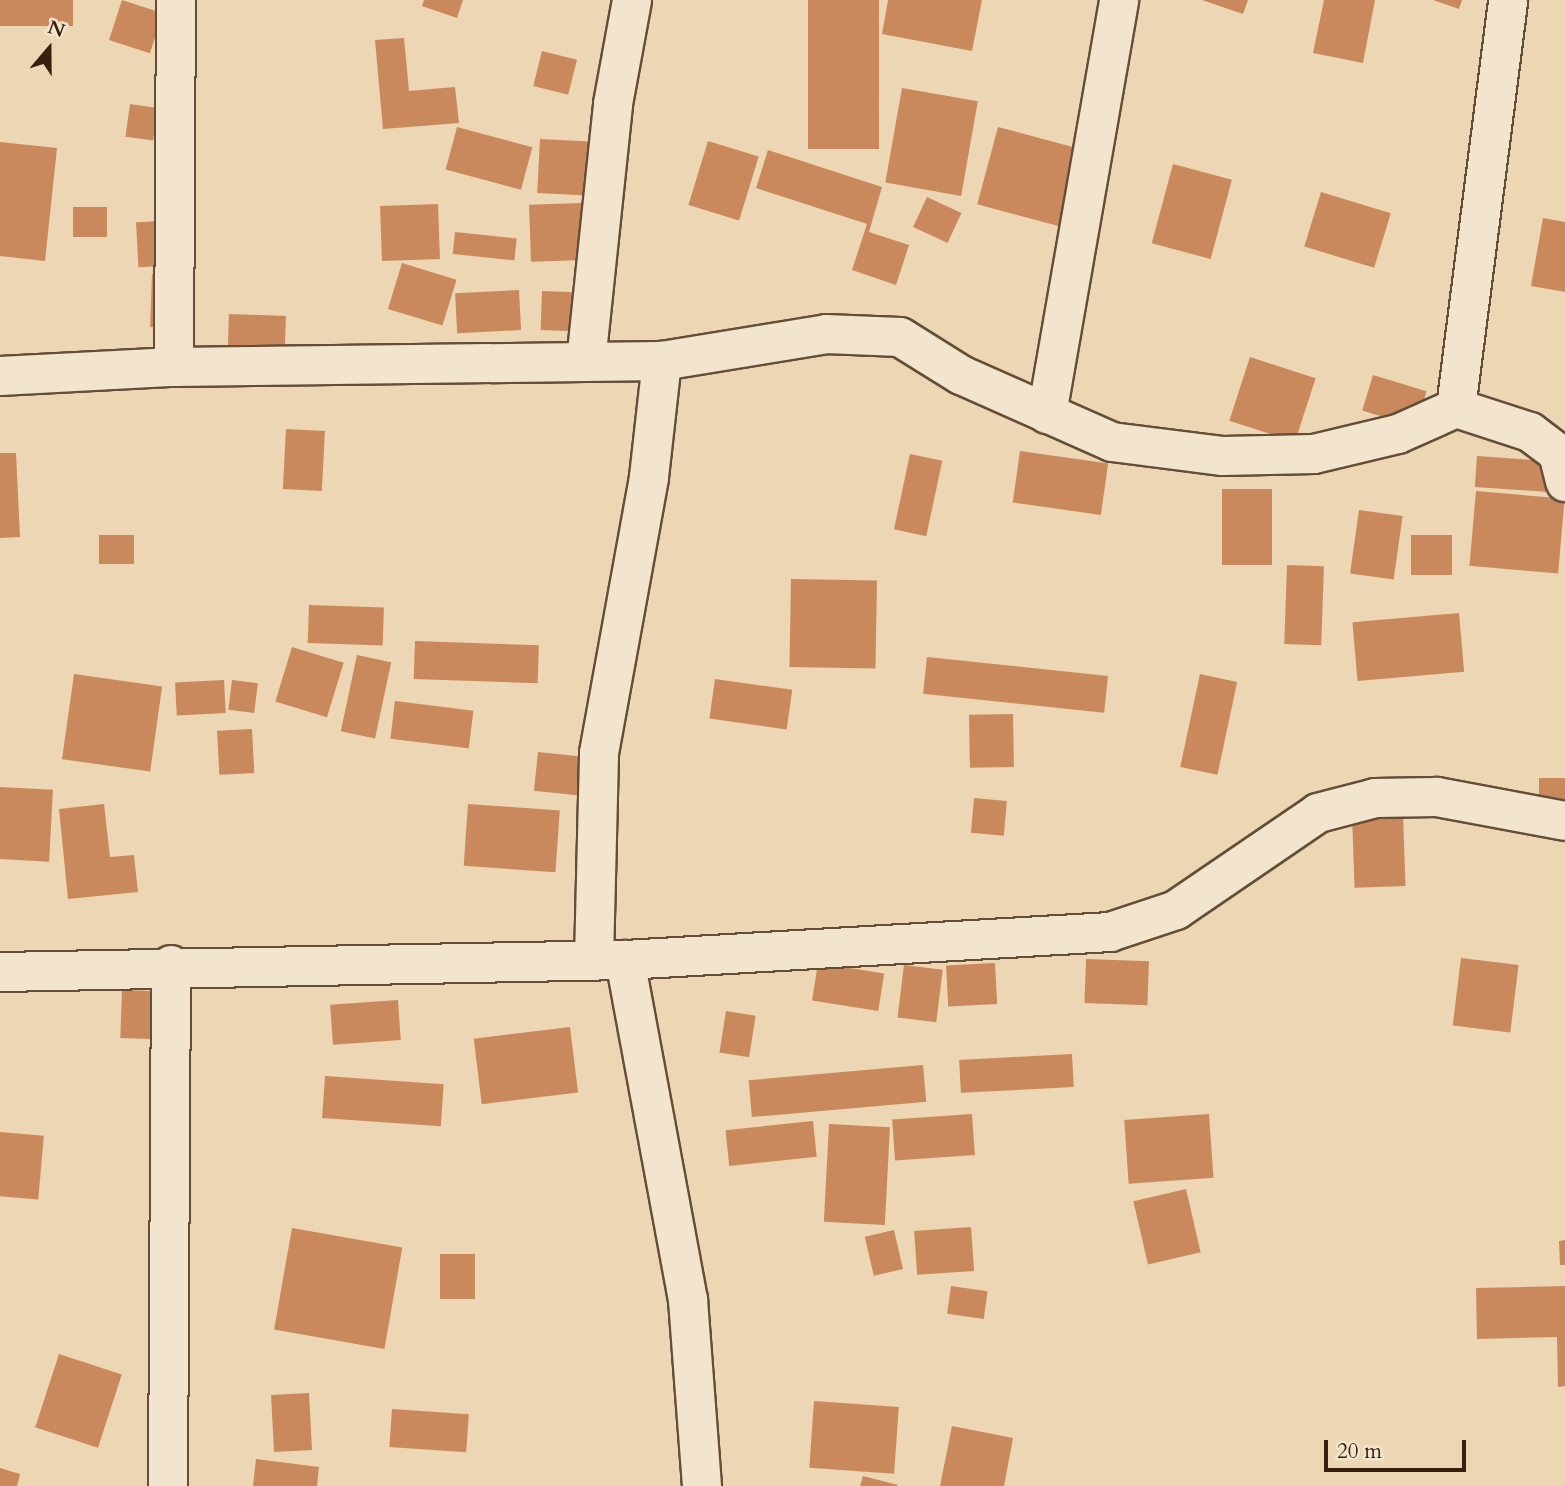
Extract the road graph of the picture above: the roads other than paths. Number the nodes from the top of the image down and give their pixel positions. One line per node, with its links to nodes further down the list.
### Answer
1 (176, 0): 7 (street)
2 (632, 0): 5 (street)
3 (1119, 0): 10 (street)
4 (1508, 0): 9 (street)
5 (586, 362): 6 (street); 7 (street)
6 (662, 362): 10 (street); 13 (street)
7 (174, 366): 8 (street)
8 (0, 376)
9 (1456, 408): 10 (street); 11 (street)
10 (1047, 414)
11 (1565, 482)
12 (1565, 821): 13 (street)
13 (610, 960): 14 (street); 17 (street)
14 (171, 965): 15 (street); 16 (street)
15 (0, 972)
16 (168, 1486)
17 (702, 1486)

